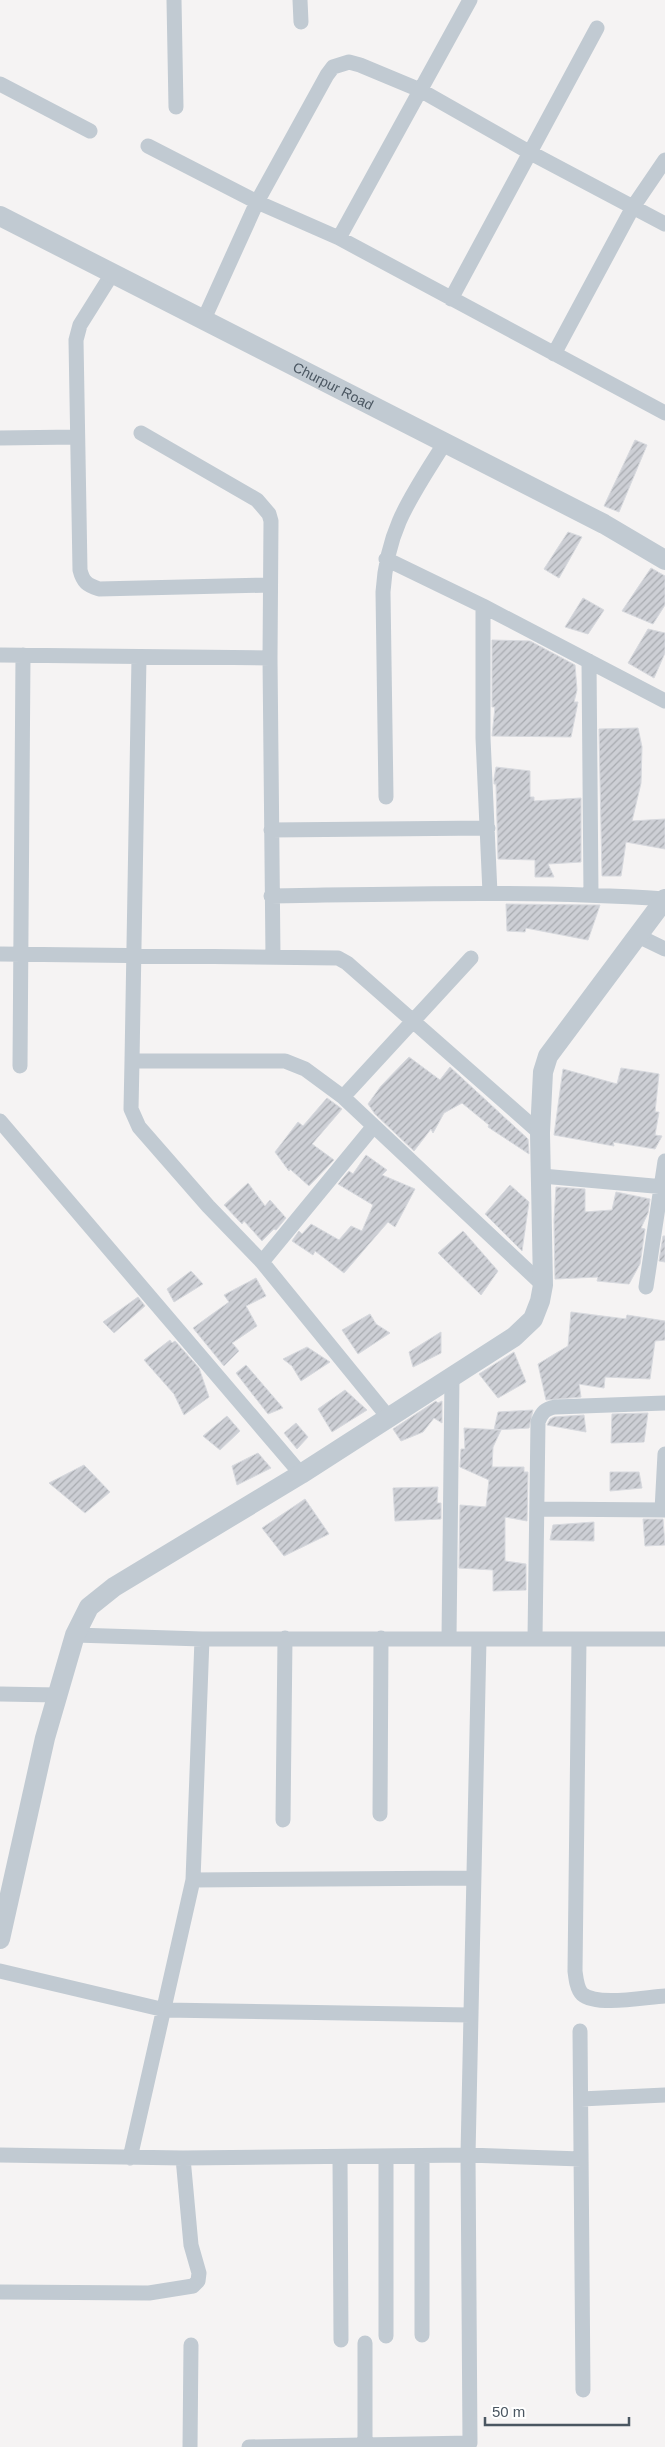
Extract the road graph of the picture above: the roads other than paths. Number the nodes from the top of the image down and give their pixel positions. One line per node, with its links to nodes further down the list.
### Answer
1 (300, 0): 4 (street)
2 (470, 0): 7 (street)
3 (170, 2): 8 (street)
4 (301, 22)
5 (597, 28): 11 (street)
6 (0, 84): 9 (street)
7 (420, 90): 11 (street); 13 (street); 17 (street)
8 (176, 107)
9 (90, 131)
10 (148, 146): 13 (street)
11 (529, 152): 14 (street); 19 (street)
12 (665, 160): 14 (street)
13 (258, 202): 17 (street); 20 (street)
14 (633, 207): 16 (street); 21 (street)
15 (0, 216): 18 (street, Churpur Road)
16 (665, 224)
17 (339, 238): 19 (street)
18 (112, 274): 20 (street, Churpur Road); 24 (street)
19 (451, 299): 21 (street)
20 (204, 319): 26 (street, Churpur Road)
21 (554, 354): 22 (street)
22 (664, 409)
23 (141, 433): 29 (street)
24 (77, 437): 25 (street); 29 (street)
25 (0, 438)
26 (444, 444): 27 (street); 28 (street, Churpur Road)
27 (386, 559): 30 (street); 37 (street)
28 (665, 560)
29 (270, 585): 34 (street)
30 (484, 606): 35 (street); 38 (street)
31 (0, 655): 32 (street)
32 (23, 655): 33 (street); 47 (street)
33 (139, 657): 34 (street); 48 (street)
34 (270, 658): 39 (street)
35 (589, 661): 36 (street); 41 (street)
36 (665, 701)
37 (386, 797)
38 (488, 828): 39 (street); 40 (street)
39 (271, 830): 42 (street)
40 (490, 893): 41 (street); 42 (street)
41 (590, 894): 43 (street)
42 (272, 896): 49 (street)
43 (665, 899): 44 (street)
44 (636, 935): 45 (street); 57 (street)
45 (665, 949)
46 (0, 954): 47 (street)
47 (20, 954): 48 (street); 53 (street)
48 (135, 955): 49 (street); 52 (street)
49 (273, 958): 51 (street)
50 (470, 958): 51 (street)
51 (413, 1021): 54 (street); 57 (street)
52 (132, 1061): 54 (street); 61 (street)
53 (20, 1066)
54 (343, 1097): 56 (street)
55 (0, 1121): 68 (street)
56 (373, 1127): 61 (street); 62 (street)
57 (540, 1134): 59 (street)
58 (665, 1161): 60 (street)
59 (542, 1176): 60 (street); 62 (street)
60 (663, 1187): 63 (street)
61 (262, 1262): 66 (street)
62 (543, 1284): 64 (street)
63 (646, 1287)
64 (452, 1377): 66 (street); 74 (street)
65 (665, 1403): 69 (street)
66 (389, 1418): 68 (street)
67 (665, 1454): 70 (street)
68 (301, 1474): 71 (street)
69 (537, 1509): 70 (street); 75 (street)
70 (664, 1510)
71 (76, 1635): 76 (street); 81 (street)
72 (285, 1638): 73 (street); 76 (street); 83 (street)
73 (381, 1638): 74 (street); 82 (street)
74 (449, 1638): 77 (street)
75 (535, 1638): 77 (street); 78 (street)
76 (202, 1639): 85 (street)
77 (479, 1639): 84 (street)
78 (579, 1639): 79 (street); 88 (street)
79 (665, 1639)
80 (0, 1694): 81 (street)
81 (58, 1695): 86 (street)
82 (380, 1814)
83 (283, 1820)
84 (473, 1878): 85 (street); 90 (street)
85 (193, 1880): 89 (street)
86 (1, 1928)
87 (0, 1970): 89 (street)
88 (665, 1996)
89 (165, 2010): 90 (street); 99 (street)
90 (470, 2015): 95 (street)
91 (580, 2031): 93 (street)
92 (665, 2095): 93 (street)
93 (581, 2099): 101 (street)
94 (0, 2155): 99 (street)
95 (468, 2155): 97 (street); 101 (street); 109 (street)
96 (386, 2156): 97 (street); 98 (street); 104 (street)
97 (422, 2156): 103 (street)
98 (340, 2157): 100 (street); 105 (street)
99 (130, 2158): 100 (street)
100 (183, 2158): 102 (street)
101 (581, 2159): 108 (street)
102 (0, 2292)
103 (422, 2335)
104 (386, 2336)
105 (341, 2340)
106 (365, 2343): 109 (street)
107 (191, 2345): 110 (street)
108 (583, 2390)
109 (365, 2443): 111 (street)
110 (190, 2447)
111 (249, 2447)

